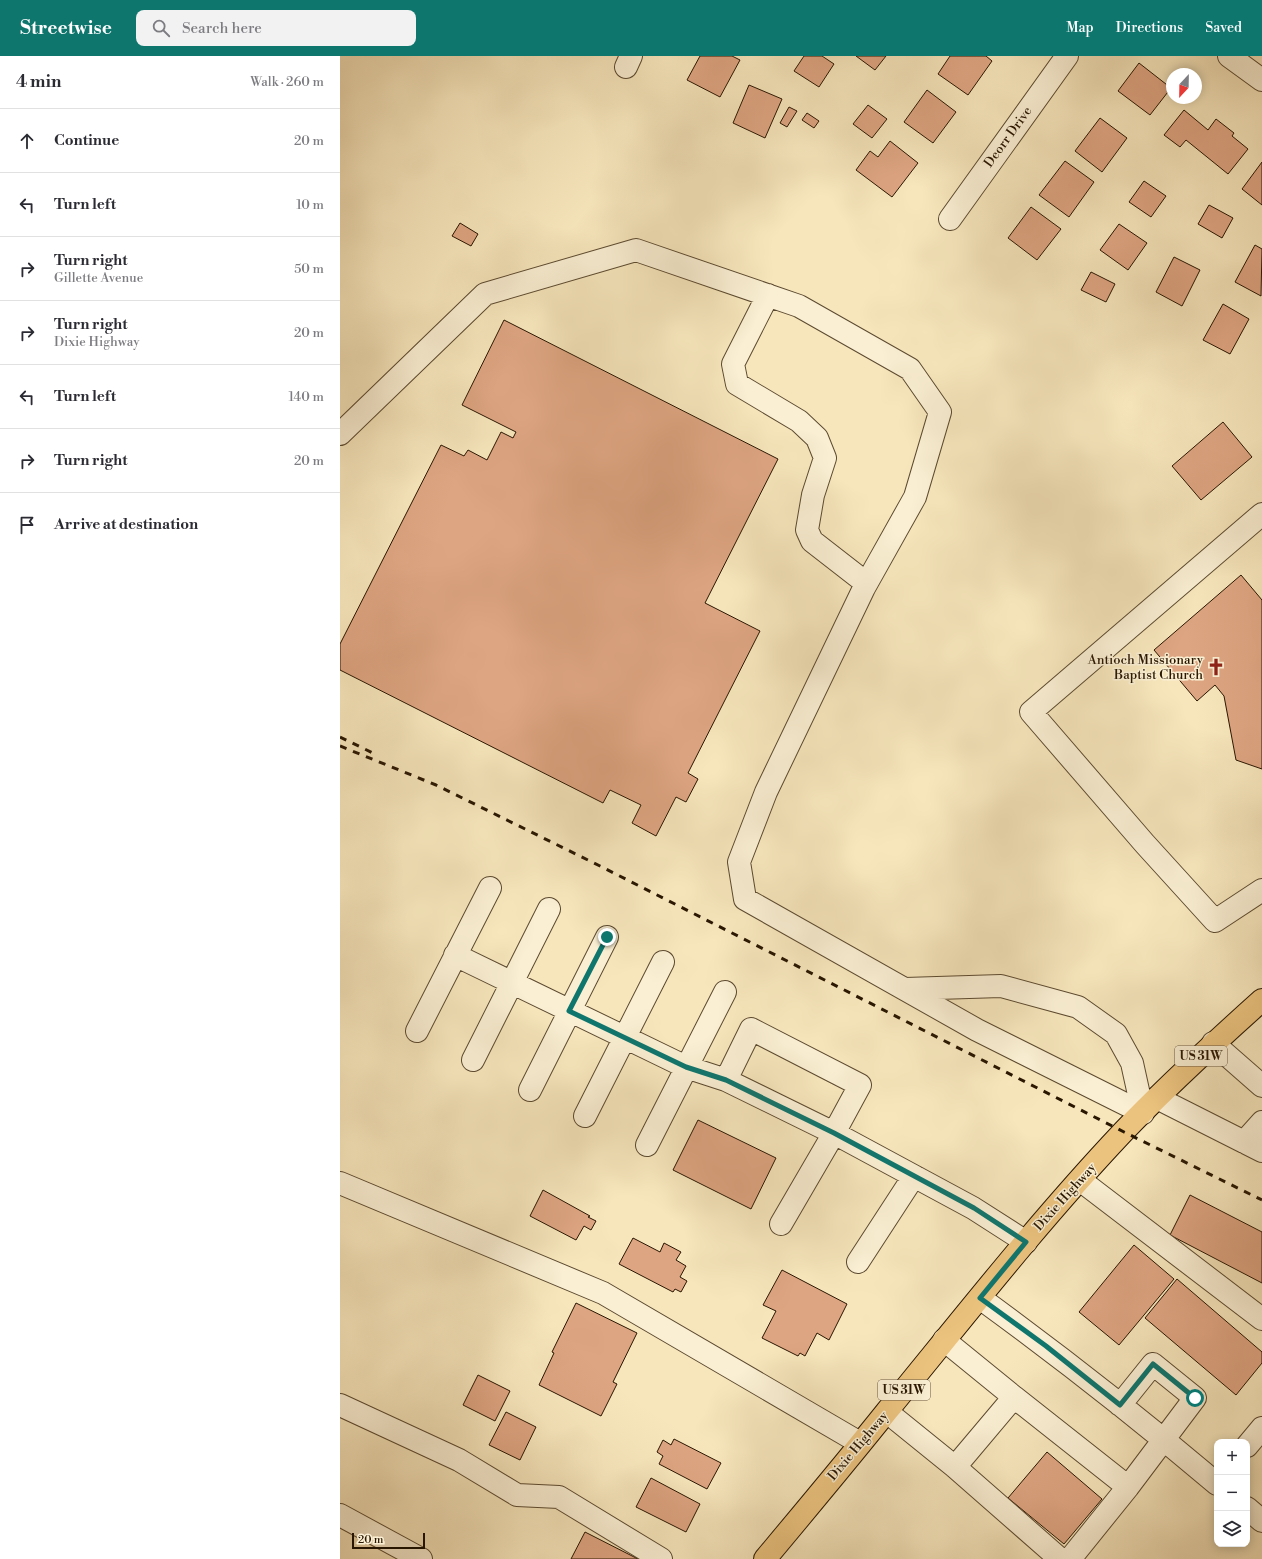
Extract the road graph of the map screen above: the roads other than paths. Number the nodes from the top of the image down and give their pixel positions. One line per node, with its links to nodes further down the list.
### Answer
1 (1067, 56): 4 (street, Deorr Drive)
2 (1229, 56): 3 (street)
3 (1262, 80)
4 (950, 219)
5 (768, 295): 6 (street); 8 (street); 8 (street)
6 (340, 434)
7 (1262, 514): 10 (street)
8 (866, 583): 16 (street)
9 (490, 888): 13 (street)
10 (1262, 890)
11 (549, 909): 15 (street)
12 (607, 937): 19 (street)
13 (455, 955): 15 (street); 20 (street)
14 (663, 962): 21 (street)
15 (512, 982): 19 (street); 23 (street)
16 (905, 989): 28 (street); 28 (street)
17 (725, 992): 24 (street)
18 (1262, 1000): 22 (main road, Dixie Highway / US 31W)
19 (569, 1011): 21 (street); 27 (street)
20 (417, 1031)
21 (624, 1038): 24 (street); 29 (street)
22 (1213, 1044): 26 (street); 28 (main road, Dixie Highway / US 31W)
23 (473, 1060)
24 (686, 1067): 25 (street); 32 (street)
25 (726, 1080): 31 (street); 31 (street)
26 (1262, 1086)
27 (530, 1090)
28 (1150, 1105): 33 (street); 35 (main road, Dixie Highway / US 31W)
29 (585, 1116)
30 (1262, 1122): 33 (street)
31 (834, 1133): 34 (street); 37 (street)
32 (647, 1145)
33 (1253, 1147)
34 (914, 1176): 38 (street); 39 (street)
35 (1080, 1180): 38 (main road, Dixie Highway / US 31W); 41 (street)
36 (340, 1183): 50 (street)
37 (781, 1224)
38 (1026, 1242): 40 (main road, Dixie Highway / US 31W)
39 (858, 1262)
40 (980, 1298): 42 (main road, Dixie Highway / US 31W); 45 (street)
41 (1262, 1319)
42 (944, 1340): 43 (street); 46 (main road, Dixie Highway / US 31W)
43 (1014, 1397): 51 (street); 53 (street)
44 (340, 1405): 58 (street)
45 (1120, 1405): 48 (street); 48 (street)
46 (887, 1412): 50 (main road, Dixie Highway / US 31W); 51 (street)
47 (1262, 1428): 49 (street)
48 (1165, 1440): 52 (street); 53 (street)
49 (1250, 1442)
50 (860, 1443): 59 (main road, Dixie Highway / US 31W)
51 (956, 1468): 60 (street)
52 (1214, 1481)
53 (1128, 1487): 61 (street)
54 (1250, 1511): 56 (street)
55 (340, 1515): 57 (street)
56 (1262, 1521)
57 (421, 1559)
58 (661, 1559)
59 (765, 1559)
60 (1060, 1559)
61 (1070, 1559)

